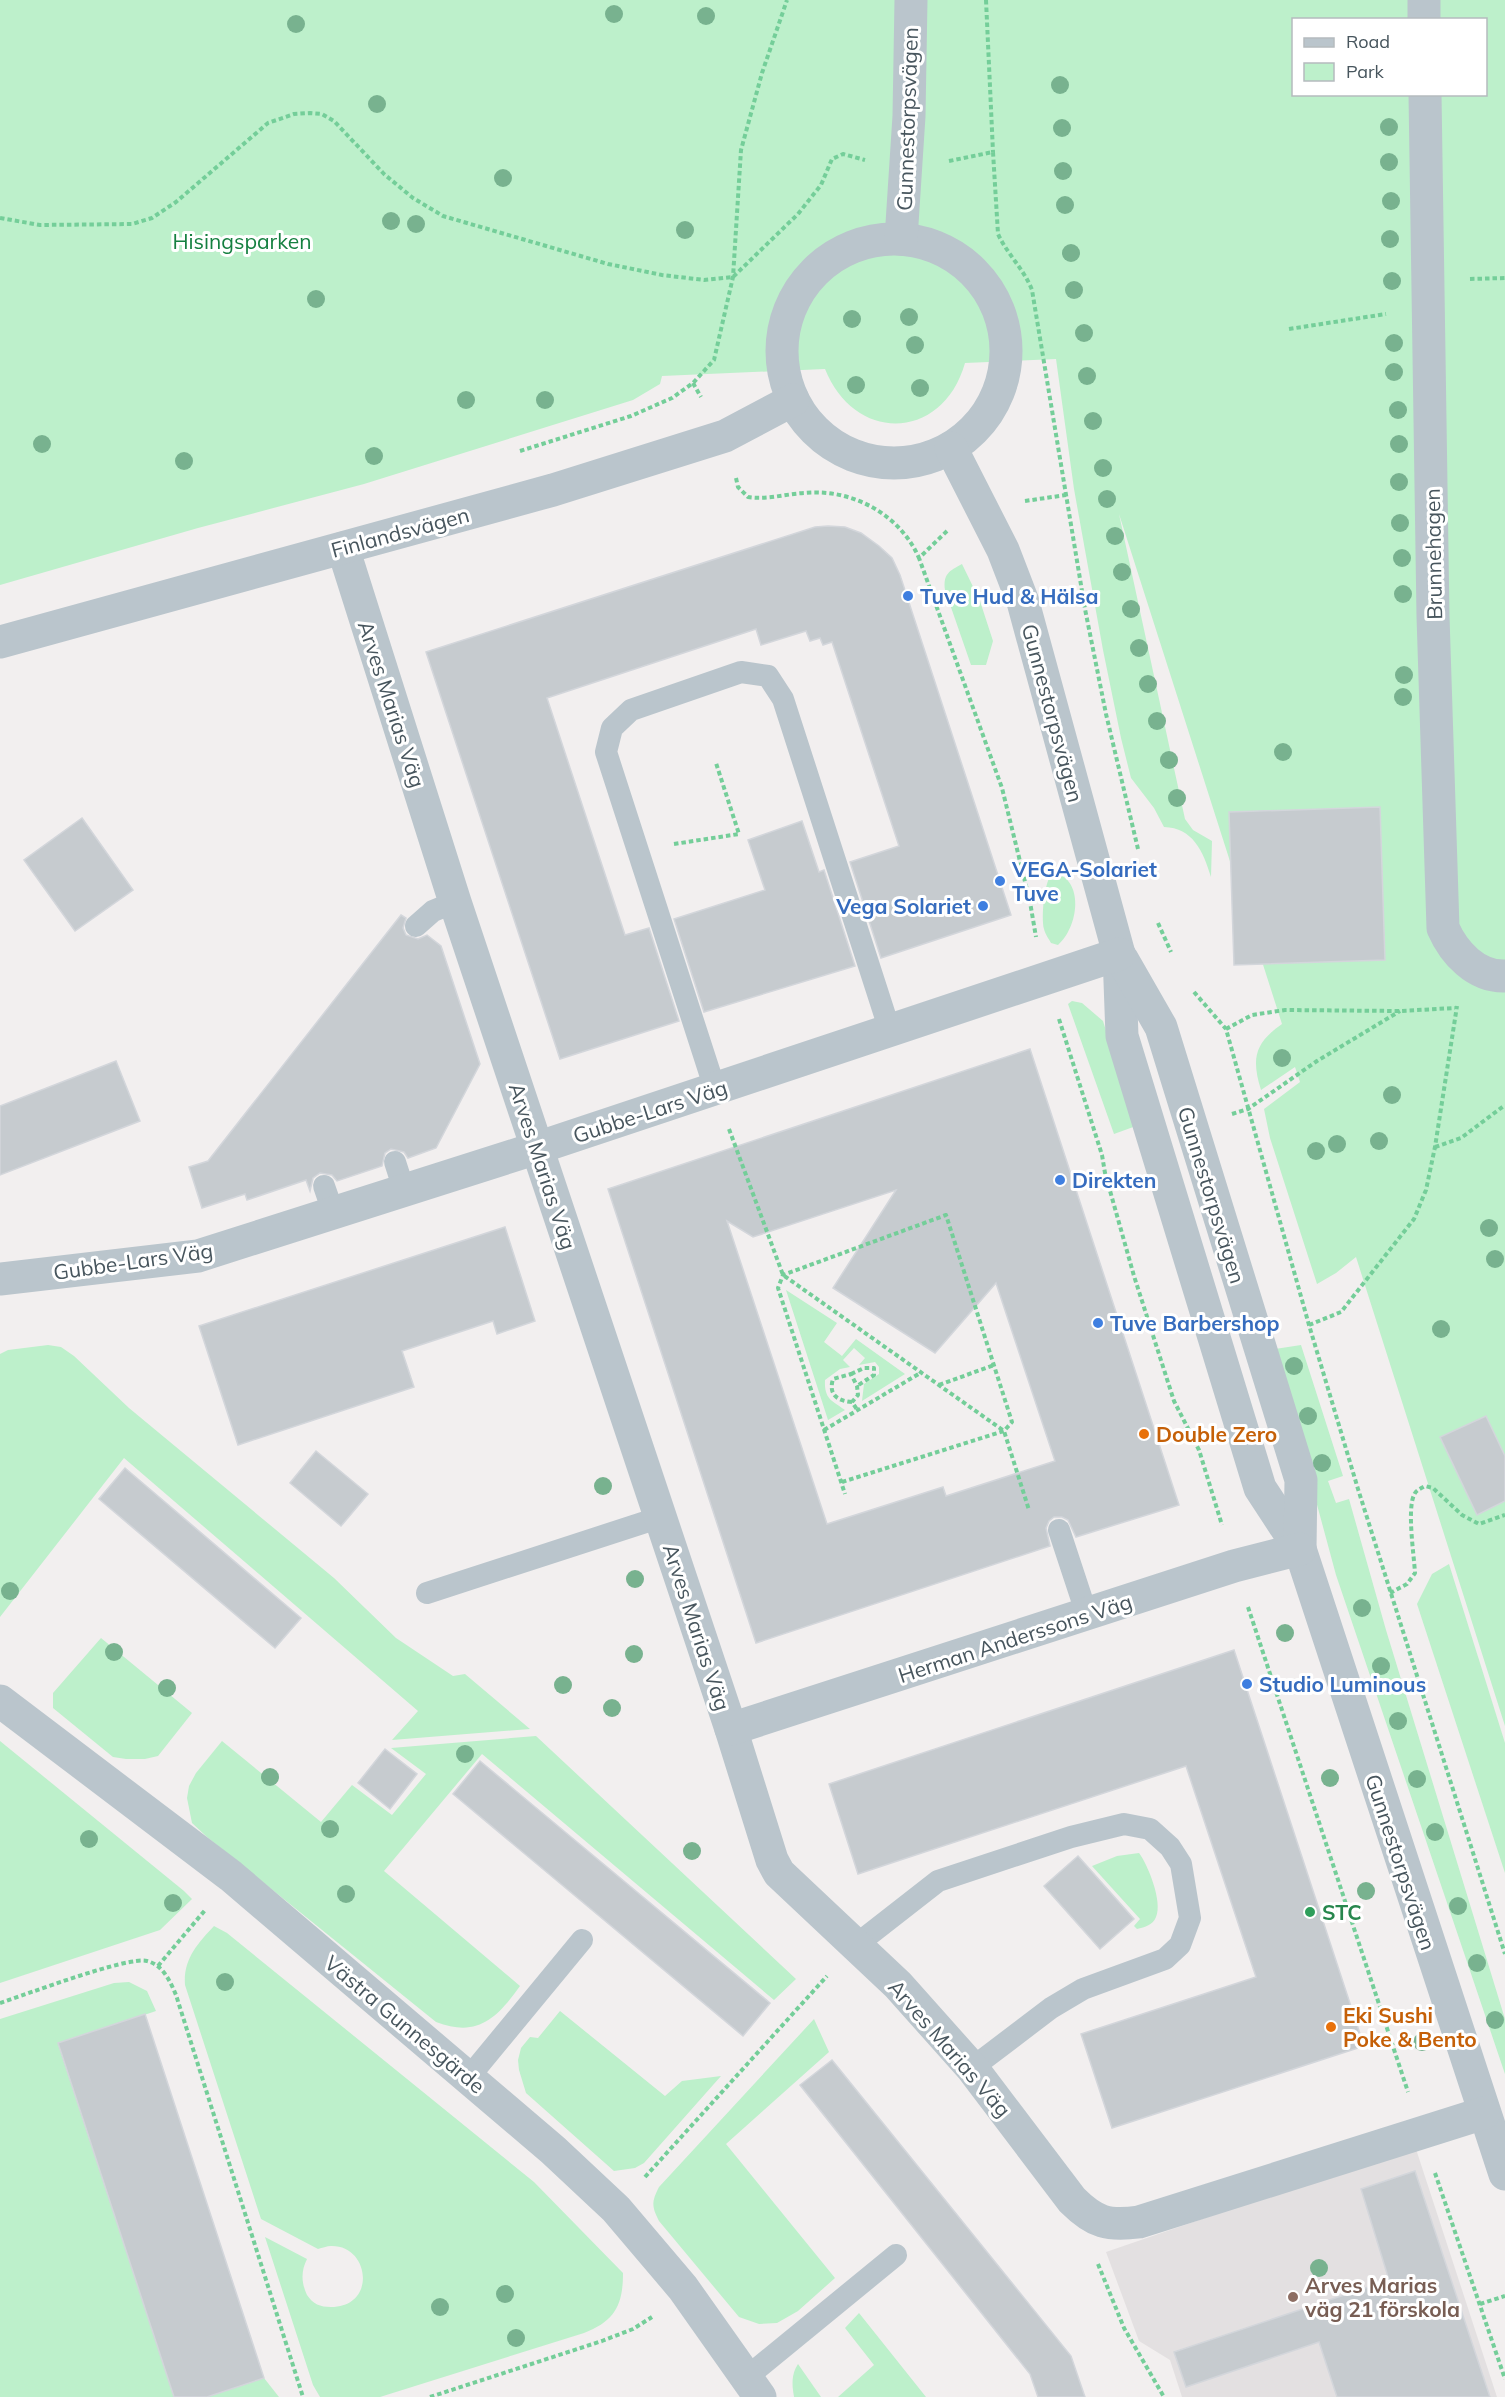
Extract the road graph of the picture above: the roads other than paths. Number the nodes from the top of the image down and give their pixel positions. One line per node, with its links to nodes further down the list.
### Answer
1 (911, 0): 5 (street, Gunnestorpsvägen)
2 (1424, 0): 3 (street)
3 (1424, 18)
4 (1425, 96): 13 (street, Brunnehagen)
5 (901, 239): 6 (street, Gunnestorpsvägen); 7 (street, Gunnestorpsvägen)
6 (793, 400): 7 (street, Gunnestorpsvägen); 8 (street, Finlandsvägen)
7 (951, 448): 12 (street, Gunnestorpsvägen)
8 (343, 548): 9 (street, Finlandsvägen); 10 (street, Arves Marias Väg)
9 (0, 642)
10 (455, 902): 11 (lane); 16 (street, Arves Marias Väg)
11 (416, 926)
12 (1119, 954): 14 (street, Gubbe-Lars Väg); 20 (street, Gunnestorpsvägen)
13 (1505, 976)
14 (890, 1031): 15 (street, Gubbe-Lars Väg); 15 (lane)
15 (715, 1089): 16 (street, Gubbe-Lars Väg)
16 (537, 1148): 17 (street, Gubbe-Lars Väg); 18 (street, Arves Marias Väg)
17 (0, 1279)
18 (661, 1517): 21 (lane); 24 (street, Arves Marias Väg)
19 (1059, 1530): 22 (lane)
20 (1300, 1549): 22 (street, Herman Anderssons Väg); 29 (street, Gunnestorpsvägen)
21 (427, 1593)
22 (1087, 1615): 24 (street, Herman Anderssons Väg)
23 (0, 1701): 28 (street, Västra Gunnesgärde)
24 (731, 1729): 26 (street, Arves Marias Väg)
25 (582, 1940): 28 (lane)
26 (856, 1945): 27 (street, Arves Marias Väg); 27 (lane)
27 (972, 2068): 29 (street, Arves Marias Väg)
28 (469, 2077): 32 (street, Västra Gunnesgärde)
29 (1484, 2113): 30 (street, Gunnestorpsvägen)
30 (1505, 2174)
31 (896, 2255): 32 (lane)
32 (754, 2387)

